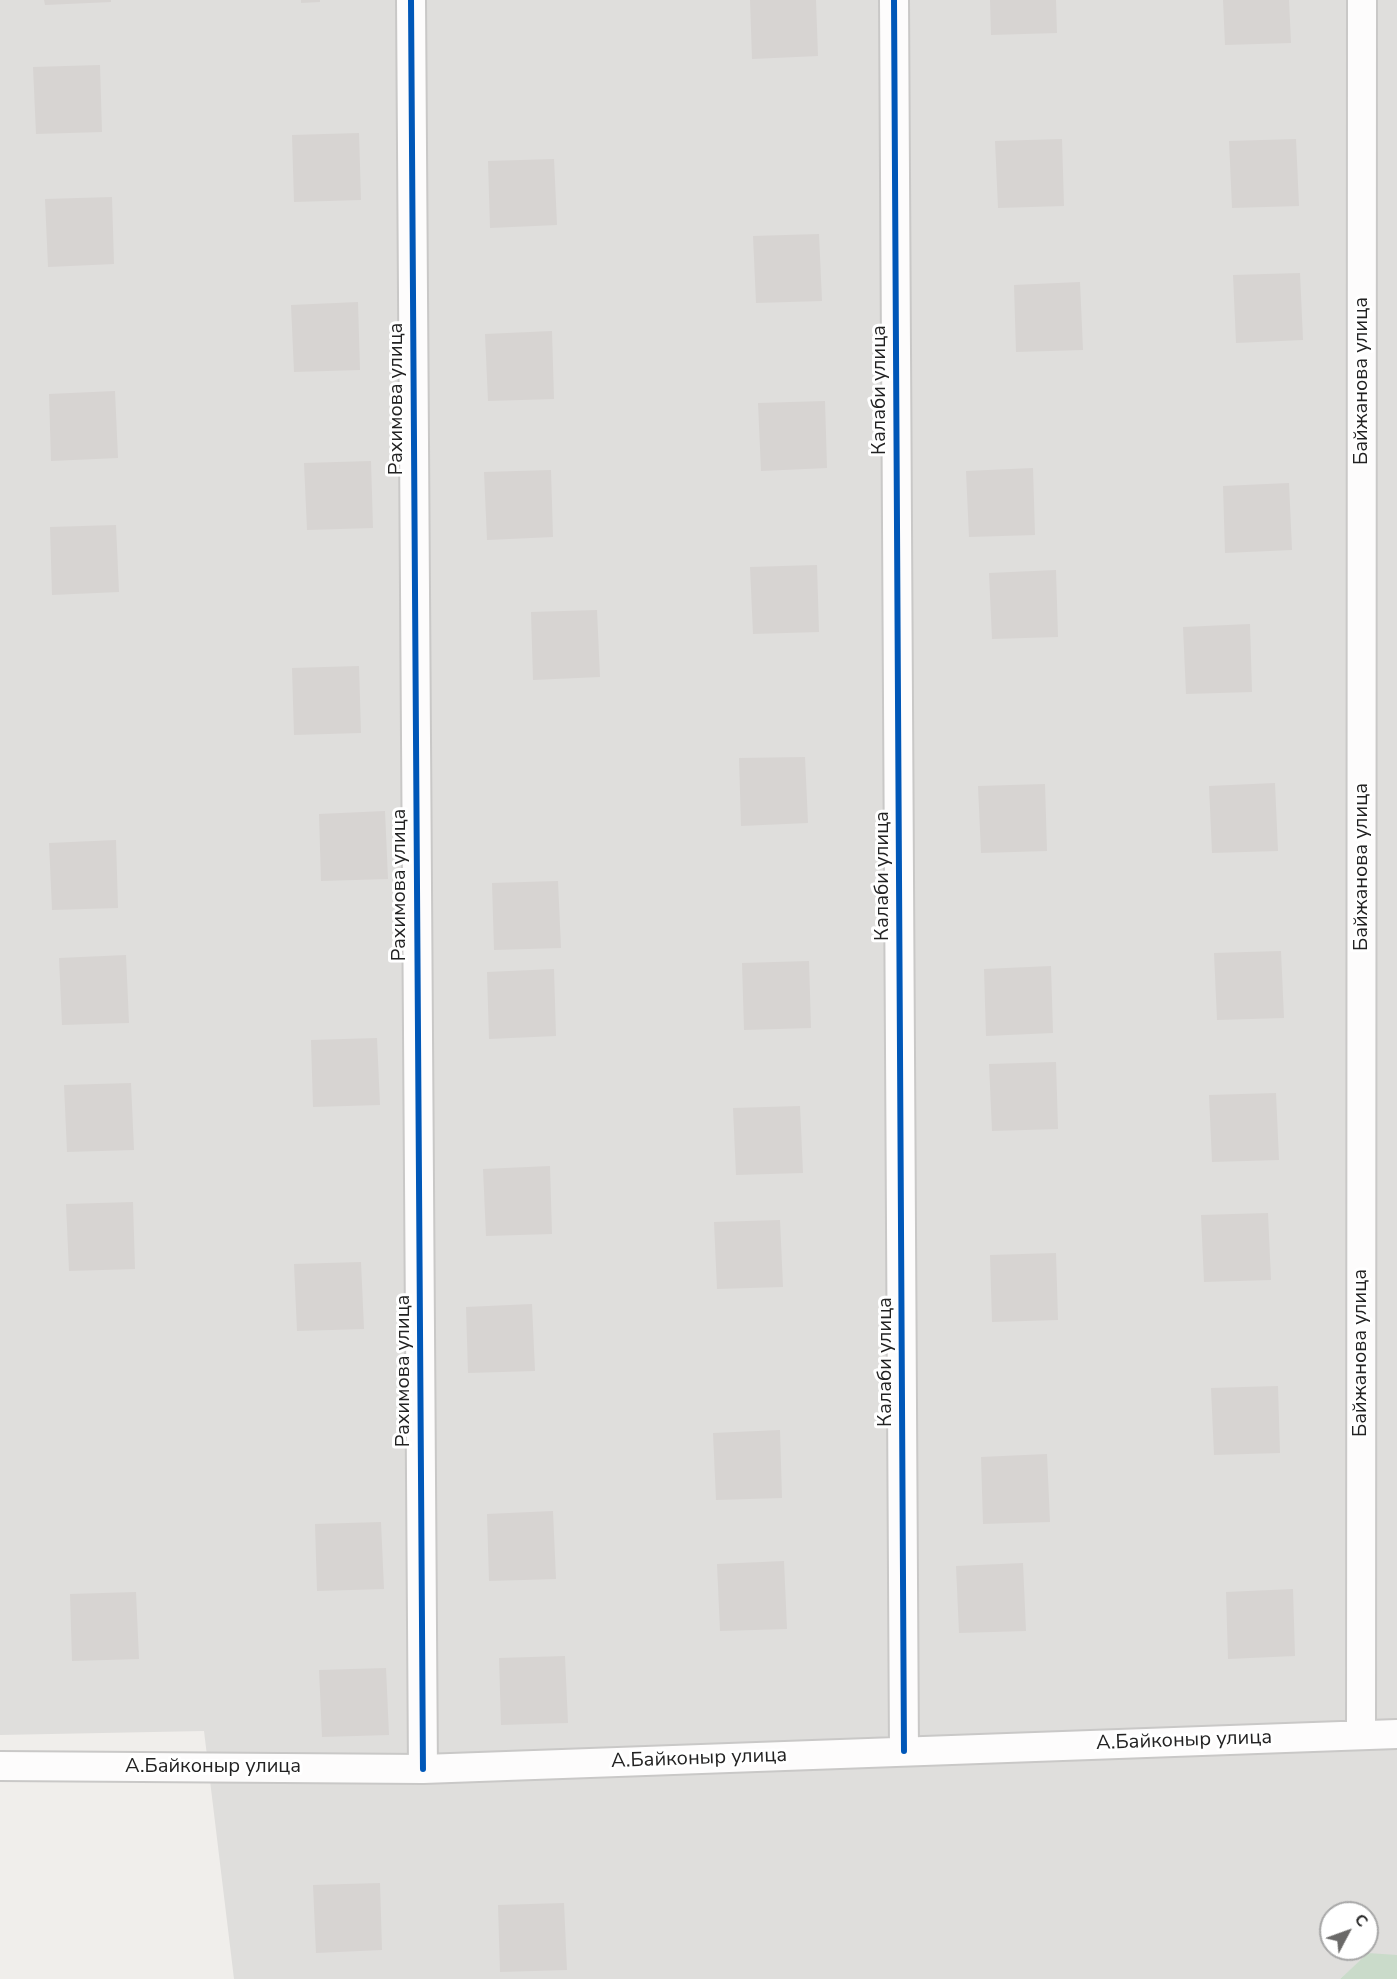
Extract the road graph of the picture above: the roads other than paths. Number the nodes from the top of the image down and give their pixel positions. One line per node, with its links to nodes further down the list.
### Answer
1 (411, 0): 8 (street, Рахимова улица)
2 (894, 0): 6 (street, Калаби улица)
3 (1362, 0): 5 (street, Байжанова улица)
4 (1397, 1734): 5 (street, А.Байконыр улица)
5 (1361, 1735): 6 (street, А.Байконыр улица)
6 (904, 1751): 8 (street, А.Байконыр улица)
7 (0, 1766): 8 (street, А.Байконыр улица)
8 (423, 1769)

